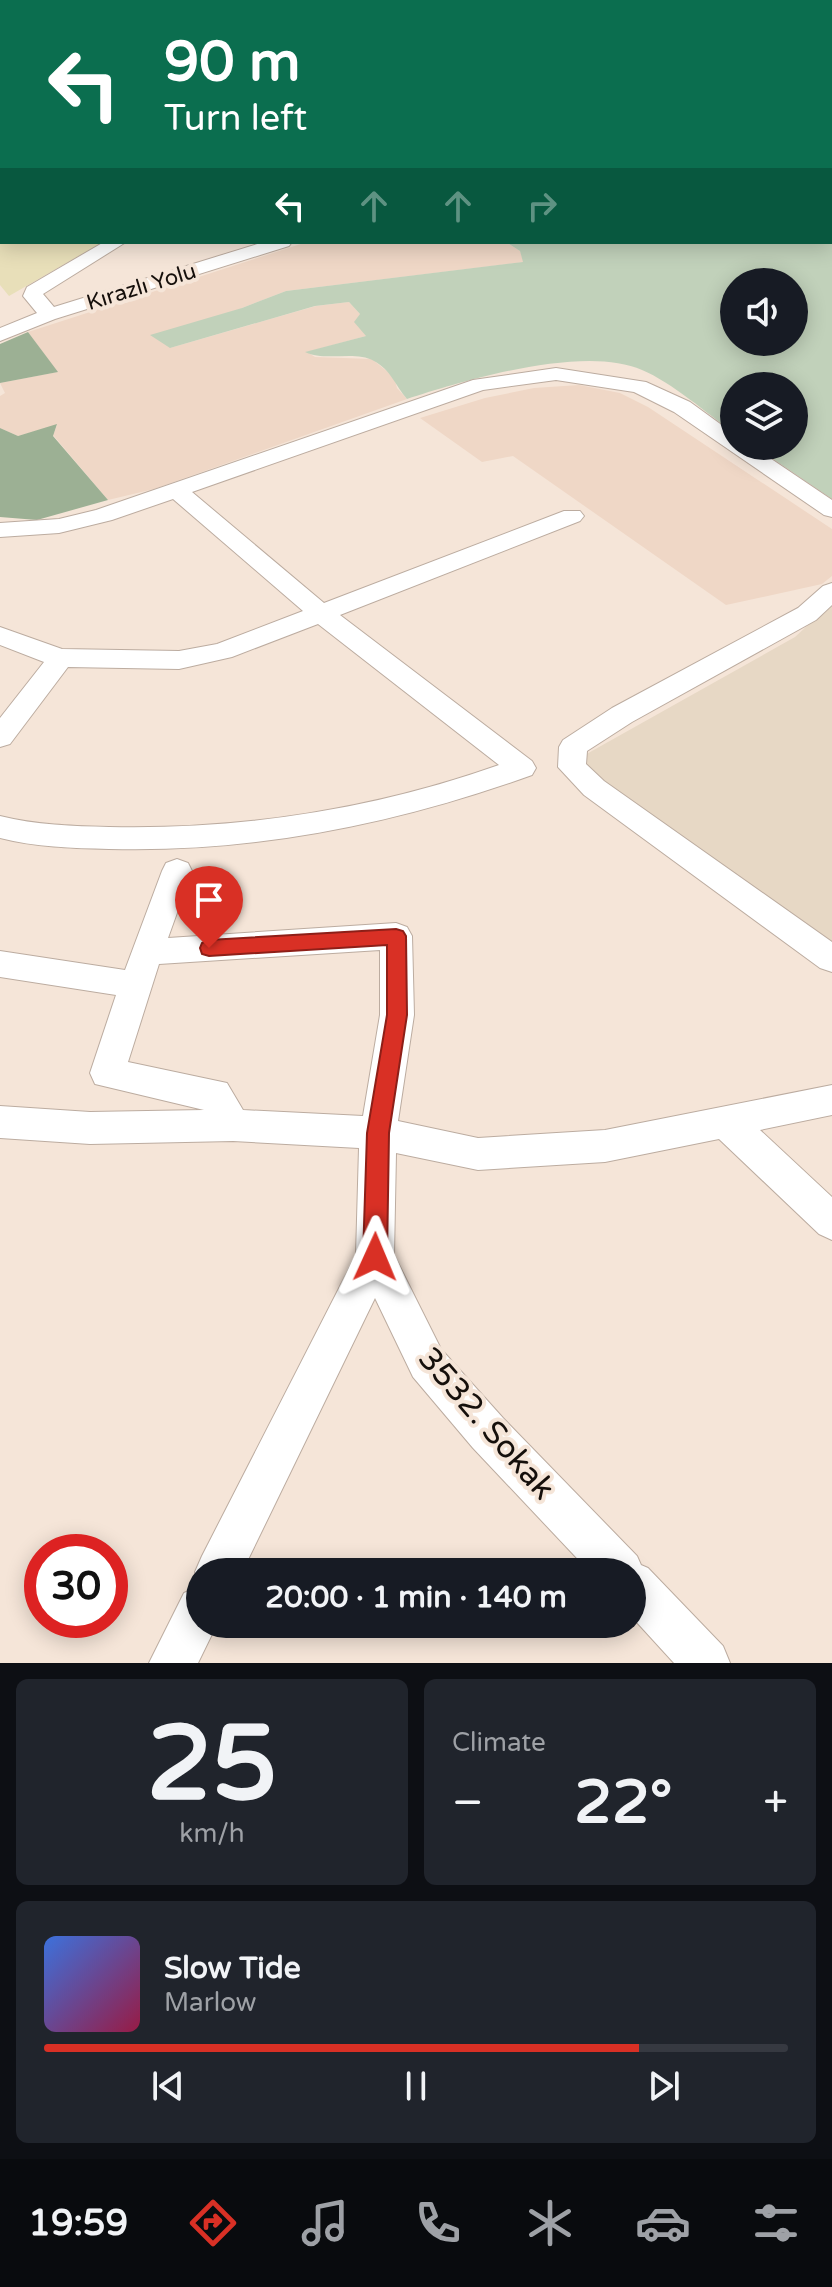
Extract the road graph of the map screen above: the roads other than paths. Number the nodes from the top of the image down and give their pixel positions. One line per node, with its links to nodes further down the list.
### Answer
1 (114, 244): 3 (street)
2 (277, 244): 3 (street, Kırazlı Yolu)
3 (48, 315): 4 (street, Kırazlı Yolu)
4 (0, 335)
5 (720, 434): 7 (street)
6 (758, 460): 8 (street)
7 (175, 489): 10 (street); 12 (street)
8 (832, 510)
9 (572, 516): 12 (street)
10 (0, 530)
11 (832, 591): 19 (street)
12 (323, 615): 14 (street); 16 (street)
13 (0, 635): 14 (street)
14 (61, 658): 15 (street)
15 (0, 737)
16 (0, 827)
17 (177, 871): 18 (street)
18 (147, 952): 21 (street); 26 (street)
19 (832, 959)
20 (0, 964): 21 (street)
21 (136, 985): 25 (street)
22 (832, 1100): 24 (street)
23 (0, 1122): 25 (street)
24 (726, 1122): 26 (street); 27 (street)
25 (233, 1125): 26 (street)
26 (378, 1133): 28 (street)
27 (832, 1222)
28 (375, 1257): 29 (street); 30 (street, 3532. Sokak)
29 (225, 1558)
30 (608, 1558)
31 (646, 1599): 34 (street)
32 (186, 1637): 33 (street)
33 (173, 1663)
34 (706, 1663)

